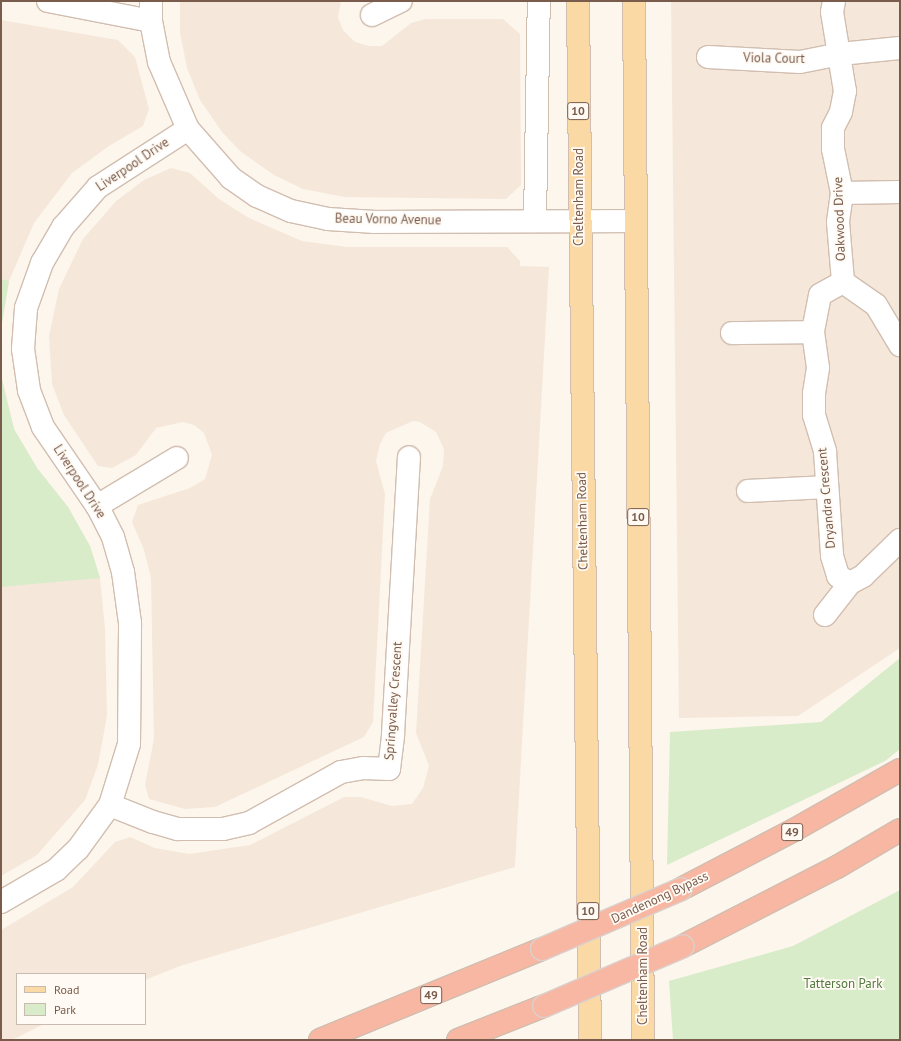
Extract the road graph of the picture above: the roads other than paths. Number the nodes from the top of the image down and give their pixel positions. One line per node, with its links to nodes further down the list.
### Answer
1 (48, 1): 7 (street)
2 (400, 1): 8 (street)
3 (538, 1): 15 (street)
4 (578, 1): 16 (main road, Cheltenham Road / 10)
5 (634, 1): 17 (main road, Cheltenham Road / 10)
6 (834, 1): 10 (street, Oakwood Drive)
7 (151, 11): 12 (street, Beau Vorno Avenue)
8 (372, 15)
9 (900, 48): 10 (street, Viola Court)
10 (840, 54): 11 (street, Viola Court); 14 (street, Oakwood Drive)
11 (708, 57)
12 (188, 129): 15 (street, Beau Vorno Avenue); 26 (street, Liverpool Drive)
13 (900, 192): 14 (street)
14 (842, 193): 18 (street, Oakwood Drive)
15 (535, 220): 16 (street, Beau Vorno Avenue)
16 (579, 220): 17 (street, Beau Vorno Avenue); 36 (main road, Cheltenham Road / 10)
17 (635, 221): 37 (main road, Cheltenham Road / 10)
18 (842, 282): 19 (street, Dryandra Crescent); 21 (street)
19 (813, 332): 20 (street); 24 (street, Dryandra Crescent)
20 (732, 333)
21 (900, 345)
22 (409, 456): 31 (street, Springvalley Crescent)
23 (177, 458): 26 (street)
24 (827, 487): 25 (street); 28 (street, Dryandra Crescent)
25 (748, 492)
26 (97, 506): 31 (street, Liverpool Drive)
27 (900, 540): 28 (street)
28 (850, 583): 29 (street)
29 (825, 616)
30 (900, 770): 34 (highway, Dandenong Bypass / 49, bridge)
31 (110, 805): 33 (street, Liverpool Drive)
32 (900, 830): 35 (highway, bridge)
33 (1, 902)
34 (320, 1040)
35 (458, 1040)
36 (590, 1040)
37 (643, 1040)

